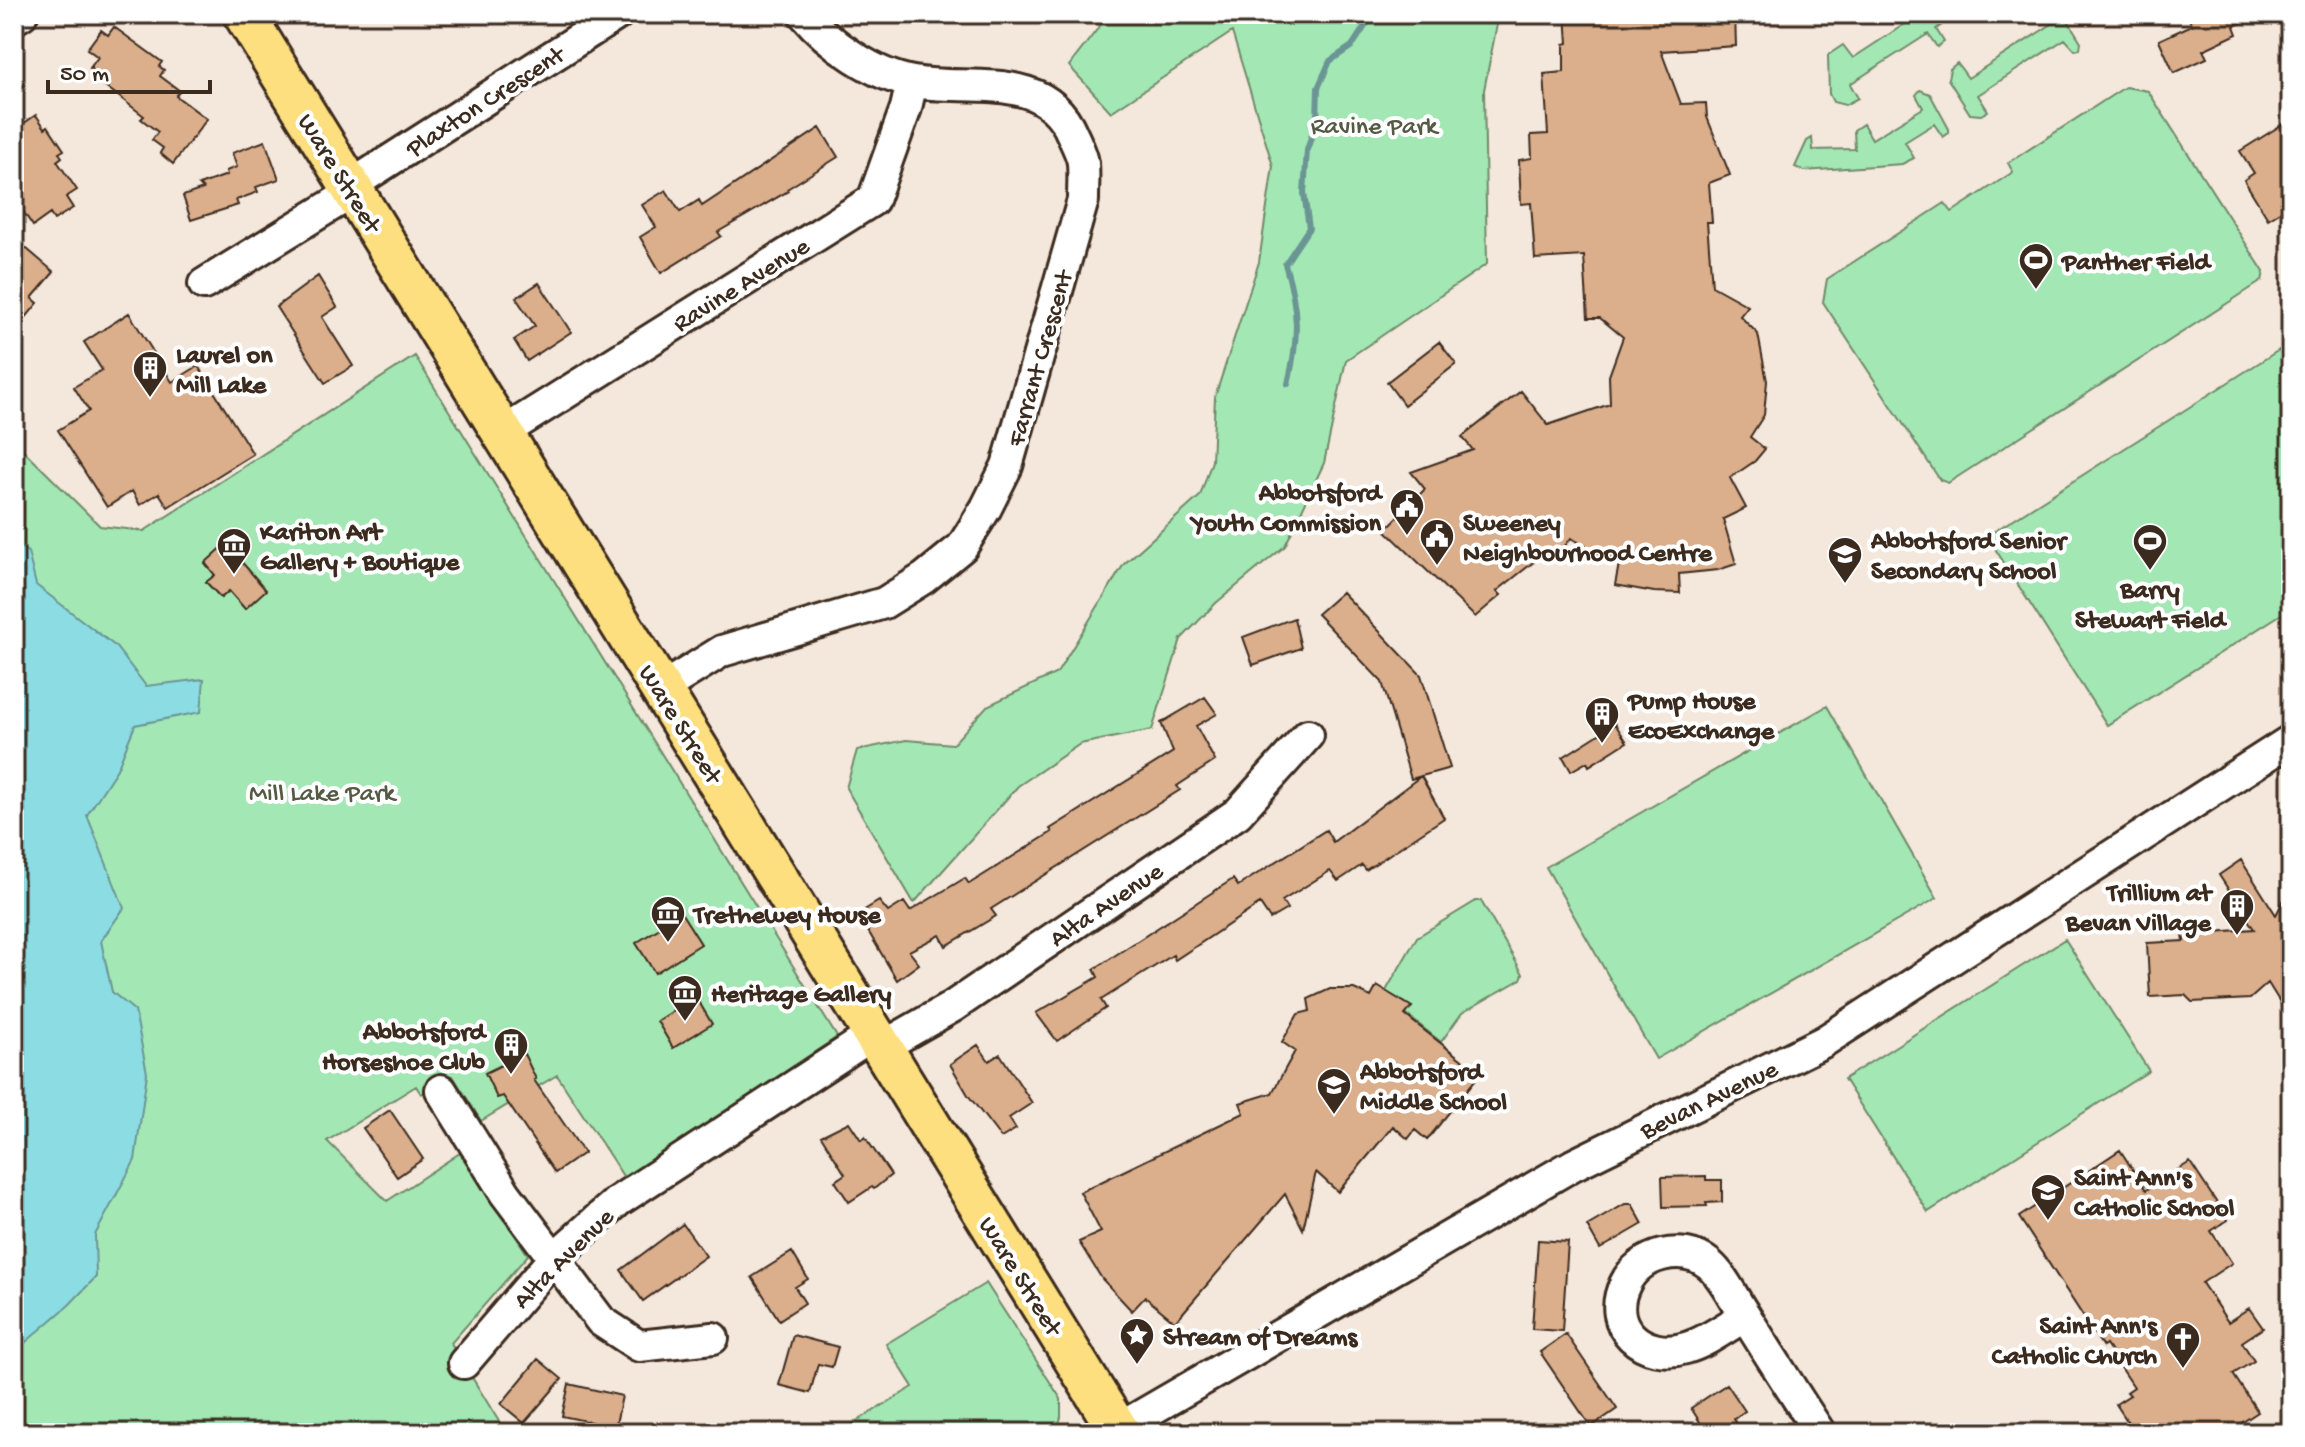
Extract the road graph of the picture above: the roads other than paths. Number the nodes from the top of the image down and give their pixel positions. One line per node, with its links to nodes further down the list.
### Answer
1 (22, 14): 5 (street)
2 (244, 14): 7 (main road, Ware Street)
3 (618, 14): 7 (street, Plaxton Crescent)
4 (804, 14): 6 (street, Farrant Crescent)
5 (14, 19)
6 (912, 82): 9 (street, Ravine Avenue); 10 (street, Farrant Crescent)
7 (352, 189): 8 (street, Plaxton Crescent); 9 (main road, Ware Street)
8 (204, 284)
9 (502, 433): 10 (main road, Ware Street)
10 (661, 689): 13 (main road, Ware Street)
11 (1308, 735): 13 (street, Alta Avenue)
12 (2291, 740): 19 (street, Bevan Avenue)
13 (878, 1041): 15 (street, Alta Avenue); 19 (main road, Ware Street)
14 (441, 1090): 15 (street)
15 (554, 1258): 17 (street); 18 (street, Alta Avenue)
16 (1745, 1316): 20 (street)
17 (713, 1338)
18 (464, 1363)
19 (1116, 1432)
20 (1820, 1433)

